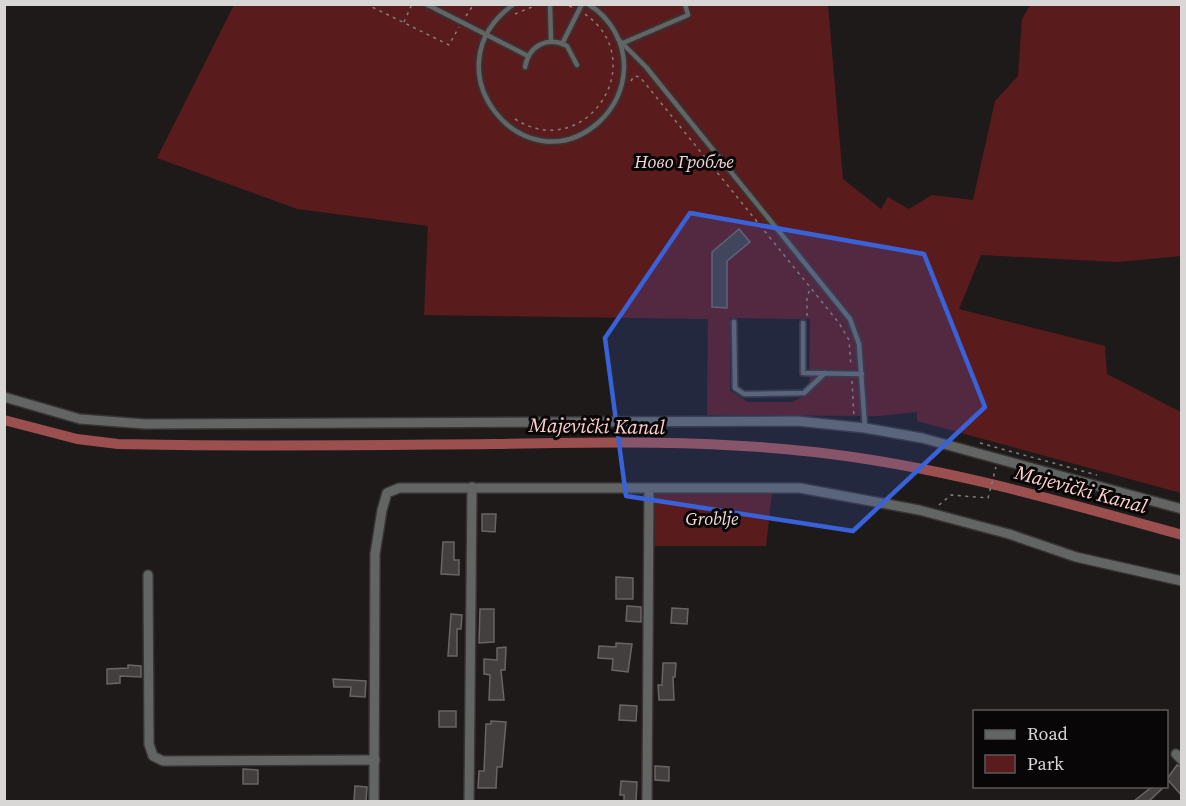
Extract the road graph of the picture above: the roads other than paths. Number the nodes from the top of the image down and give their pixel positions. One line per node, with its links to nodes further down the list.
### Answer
1 (426, 4): 7 (lane)
2 (514, 4): 7 (lane)
3 (550, 4): 8 (lane)
4 (582, 4): 10 (lane)
5 (588, 4): 9 (lane)
6 (685, 4): 9 (lane)
7 (486, 35): 9 (lane); 11 (lane)
8 (551, 41): 10 (lane); 11 (lane)
9 (620, 41): 17 (lane)
10 (562, 44): 12 (lane)
11 (528, 56): 13 (lane)
12 (577, 65)
13 (525, 67)
14 (734, 322): 16 (lane)
15 (803, 323): 16 (lane)
16 (825, 373): 17 (lane)
17 (862, 374): 19 (lane)
18 (4, 397): 19 (street)
19 (860, 427): 22 (street)
20 (472, 487): 21 (street); 25 (street); 27 (street)
21 (650, 489): 24 (street); 28 (street)
22 (1182, 509)
23 (148, 575): 25 (street)
24 (1182, 581)
25 (375, 760): 26 (street)
26 (374, 801)
27 (469, 801)
28 (647, 801)

